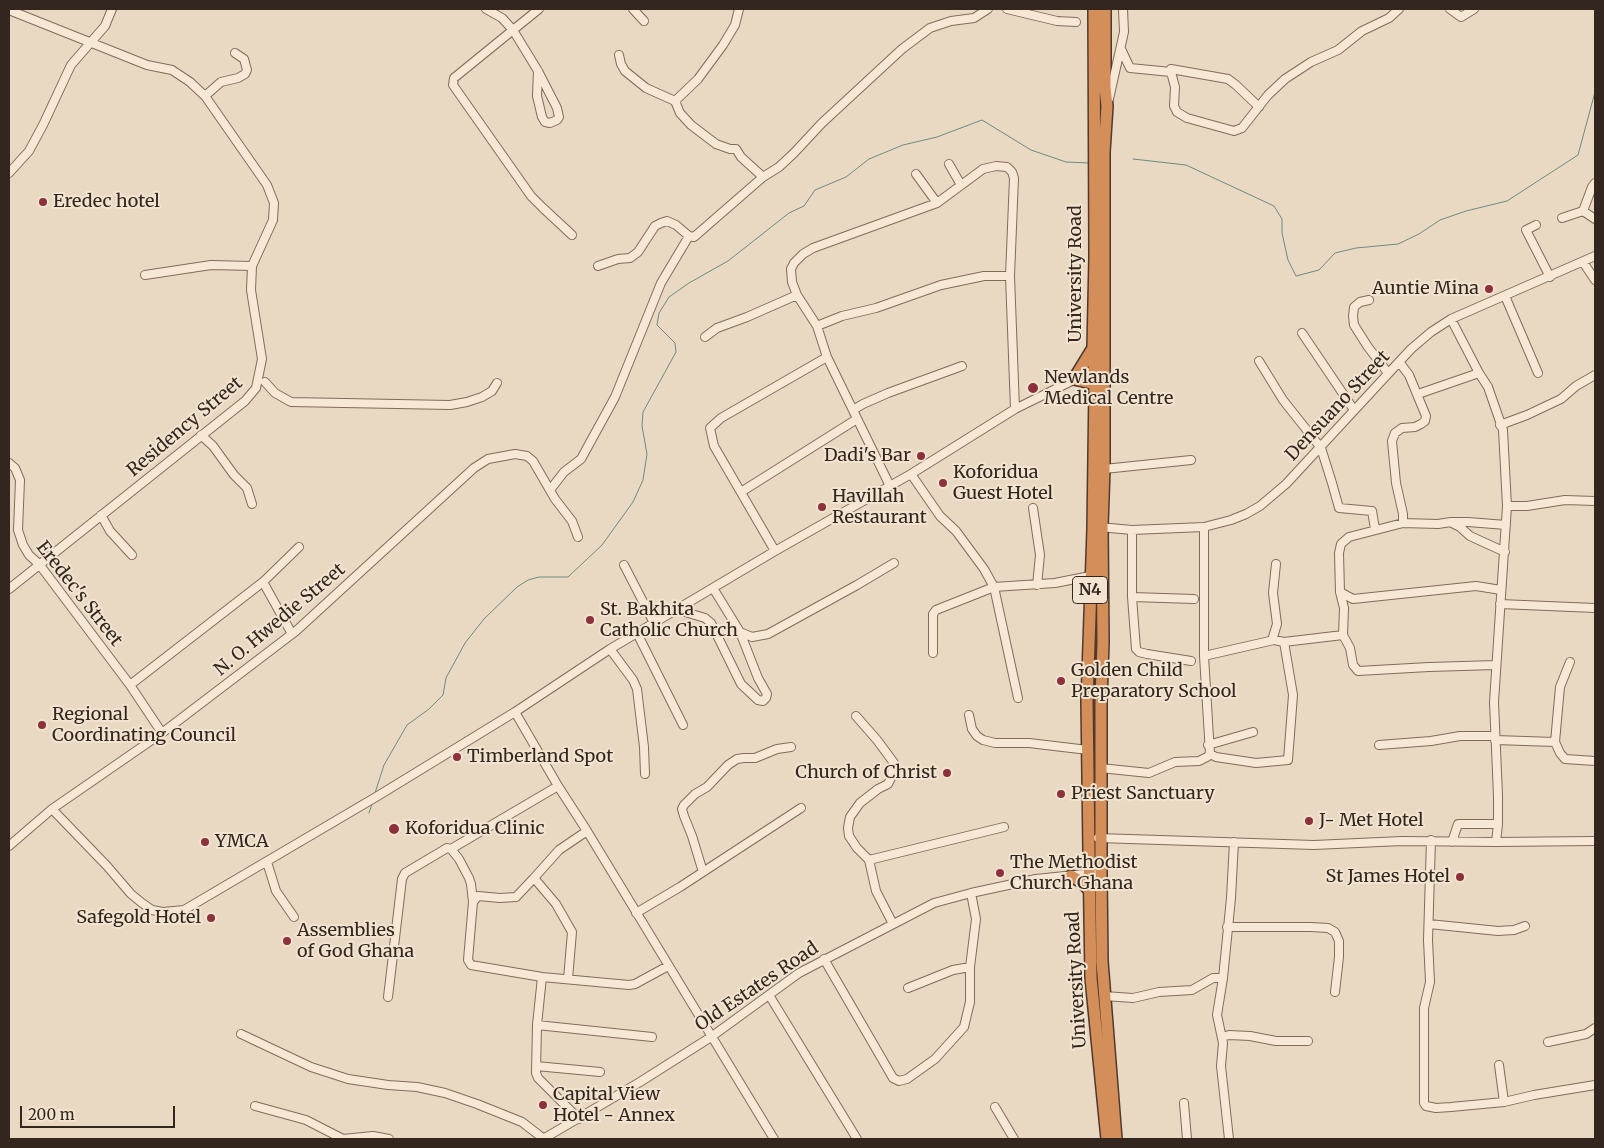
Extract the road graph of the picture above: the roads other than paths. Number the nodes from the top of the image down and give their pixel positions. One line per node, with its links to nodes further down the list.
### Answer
1 (112, 9): 19 (street)
2 (486, 9): 17 (street)
3 (539, 9): 17 (street)
4 (632, 9): 15 (street)
5 (739, 9): 26 (street)
6 (988, 9): 32 (street)
7 (1007, 9): 16 (street)
8 (1094, 9): 14 (highway, University Road / N4)
9 (1123, 9): 20 (street)
10 (1398, 9): 28 (street)
11 (1450, 9): 12 (street)
12 (1474, 9)
13 (9, 10): 19 (street, Residency Street)
14 (1102, 16): 18 (highway, University Road / N4)
15 (644, 21)
16 (1076, 22)
17 (513, 30): 23 (street); 40 (street)
18 (1100, 40): 27 (highway, University Road / N4); 57 (highway, University Road / N4)
19 (91, 43): 25 (street, Residency Street); 30 (street)
20 (1121, 49): 24 (street); 27 (street)
21 (235, 53): 25 (street)
22 (619, 55): 26 (street)
23 (538, 71): 23 (street)
24 (1171, 72): 28 (street); 28 (street)
25 (205, 96): 44 (street, Residency Street)
26 (675, 101): 32 (street)
27 (1107, 106): 62 (highway, University Road / N4)
28 (1259, 107)
29 (949, 164): 34 (street)
30 (9, 173)
31 (916, 174): 35 (street)
32 (763, 177): 41 (street)
33 (1595, 183): 36 (street)
34 (961, 185): 35 (street); 47 (street)
35 (937, 203): 50 (street)
36 (1583, 211): 37 (street); 38 (street)
37 (1562, 218)
38 (1595, 219)
39 (1536, 224): 48 (street)
40 (572, 235)
41 (690, 236): 45 (street); 84 (street)
42 (1595, 256): 43 (street, Densuano Street)
43 (1583, 262): 48 (street, Densuano Street); 49 (street)
44 (252, 266): 46 (street); 77 (street, Residency Street)
45 (598, 266)
46 (145, 276)
47 (1010, 276): 54 (street); 72 (street)
48 (1550, 276): 51 (street, Densuano Street)
49 (1595, 280)
50 (797, 295): 54 (street); 56 (street)
51 (1505, 296): 53 (street, Densuano Street); 65 (street)
52 (1369, 300): 63 (street)
53 (1451, 319): 60 (street, Densuano Street); 64 (street)
54 (817, 326): 58 (street)
55 (1302, 333): 74 (street)
56 (705, 337)
57 (1093, 348): 62 (highway, University Road / N4); 67 (highway)
58 (827, 357): 73 (street); 85 (street)
59 (1259, 361): 78 (street)
60 (1400, 362): 63 (street, Densuano Street); 71 (street)
61 (962, 366): 73 (street)
62 (1099, 367): 67 (street); 70 (highway, University Road / N4); 81 (highway, University Road / N4)
63 (1388, 373): 74 (street, Densuano Street)
64 (1479, 373): 71 (street); 76 (street)
65 (1538, 373)
66 (1595, 375): 76 (street)
67 (1074, 379): 70 (highway); 72 (street)
68 (265, 382): 69 (street)
69 (497, 383)
70 (1095, 384): 94 (highway, University Road / N4)
71 (1418, 394): 92 (street)
72 (1015, 409): 82 (street)
73 (854, 410): 75 (street)
74 (1354, 410): 78 (street, Densuano Street)
75 (857, 418): 83 (street); 85 (street)
76 (1500, 425): 88 (street)
77 (201, 435): 87 (street); 90 (street, Residency Street)
78 (1321, 448): 95 (street, Densuano Street); 96 (street)
79 (1191, 460): 81 (street)
80 (9, 463): 104 (street, Eredec's Street)
81 (1104, 469): 94 (highway, University Road / N4)
82 (911, 474): 83 (street); 110 (street)
83 (890, 486): 100 (street)
84 (550, 490): 98 (street, N. O. Hwedie Street); 125 (street, N. O. Hwedie Street)
85 (741, 492): 100 (street)
86 (1595, 501): 88 (street)
87 (252, 504)
88 (1508, 506): 93 (street)
89 (1033, 508): 109 (street)
90 (101, 515): 102 (street); 104 (street, Residency Street)
91 (1451, 522): 92 (street); 93 (street); 101 (street)
92 (1403, 523): 96 (street)
93 (1506, 525): 101 (street)
94 (1098, 527): 97 (street, Densuano Street); 107 (highway, University Road / N4); 151 (highway, University Road / N4)
95 (1204, 527): 97 (street, Densuano Street); 131 (street)
96 (1375, 529): 114 (street)
97 (1132, 530): 115 (street)
98 (578, 537)
99 (299, 547): 108 (street)
100 (775, 551): 111 (street)
101 (1505, 552): 113 (street)
102 (132, 555)
103 (894, 562): 123 (street)
104 (39, 564): 112 (street, Residency Street); 135 (street, Eredec's Street)
105 (1276, 564): 127 (street)
106 (624, 565): 122 (street)
107 (1090, 576): 109 (street); 148 (highway, University Road / N4)
108 (263, 582): 125 (street); 135 (street)
109 (1037, 585): 110 (street)
110 (994, 587): 130 (street); 136 (street)
111 (713, 588): 119 (street); 123 (street)
112 (9, 589)
113 (1501, 590): 117 (street); 118 (street)
114 (1340, 592): 117 (street); 120 (street)
115 (1132, 597): 116 (street); 132 (street)
116 (1194, 599)
117 (1353, 599): 120 (street)
118 (1500, 604): 121 (street); 134 (street)
119 (682, 606): 122 (street); 123 (street)
120 (1344, 608): 126 (street)
121 (1595, 608)
122 (654, 623): 124 (street)
123 (740, 632)
124 (637, 633): 129 (street); 140 (street)
125 (292, 634): 142 (street, N. O. Hwedie Street)
126 (1343, 635): 128 (street); 134 (street)
127 (1274, 640): 128 (street); 131 (street)
128 (1284, 642): 149 (street)
129 (610, 649): 137 (street); 152 (street)
130 (933, 652)
131 (1204, 656): 145 (street)
132 (1191, 661)
133 (1570, 662): 144 (street)
134 (1496, 665): 143 (street)
135 (130, 685): 142 (street, Eredec's Street)
136 (1018, 698)
137 (515, 712): 153 (street); 169 (street)
138 (856, 716): 168 (street)
139 (969, 716): 148 (street)
140 (683, 725)
141 (1253, 732): 145 (street)
142 (162, 733): 155 (street, N. O. Hwedie Street)
143 (1495, 738): 144 (street); 146 (street); 156 (street)
144 (1555, 742): 150 (street)
145 (1208, 745): 149 (street)
146 (1379, 745)
147 (791, 748): 170 (street)
148 (1088, 750): 159 (highway, University Road / N4)
149 (1210, 754): 151 (street)
150 (1595, 761)
151 (1100, 768): 160 (highway, University Road / N4)
152 (645, 774)
153 (558, 786): 158 (street); 167 (street)
154 (801, 808): 170 (street)
155 (52, 809): 166 (street, N. O. Hwedie Street); 169 (street)
156 (1498, 824): 164 (street); 165 (street)
157 (1004, 827): 168 (street)
158 (587, 831): 173 (street); 177 (street)
159 (1089, 837): 160 (street); 171 (highway, University Road / N4)
160 (1101, 838): 163 (street); 171 (highway, University Road / N4)
161 (1431, 840): 163 (street); 164 (street); 180 (street)
162 (1595, 841): 165 (street)
163 (1234, 842): 182 (street)
164 (1452, 842): 165 (street)
165 (1496, 842)
166 (9, 846)
167 (452, 849): 176 (street); 193 (street)
168 (869, 860): 179 (street)
169 (267, 862): 178 (street)
170 (703, 872): 177 (street)
171 (1095, 873): 172 (street, Old Estates Road); 174 (highway, University Road / N4); 192 (highway, University Road / N4)
172 (1071, 876): 174 (highway); 175 (street, Old Estates Road)
173 (534, 878): 176 (street); 188 (street)
174 (1090, 891): 217 (highway, University Road / N4)
175 (971, 893): 179 (street, Old Estates Road); 185 (street)
176 (472, 902): 186 (street)
177 (636, 913): 184 (street)
178 (294, 917)
179 (893, 924): 183 (street, Old Estates Road)
180 (1429, 924): 181 (street); 206 (street)
181 (1525, 926)
182 (1227, 927): 187 (street); 190 (street)
183 (824, 959): 185 (street); 191 (street, Old Estates Road)
184 (668, 966): 188 (street); 198 (street)
185 (970, 967): 189 (street)
186 (542, 977): 188 (street); 194 (street)
187 (1223, 978): 192 (street); 199 (street)
188 (568, 979)
189 (908, 988)
190 (1335, 992)
191 (770, 995): 198 (street, Old Estates Road); 213 (street)
192 (1104, 996): 218 (highway, University Road / N4)
193 (388, 997)
194 (537, 1025): 197 (street); 203 (street)
195 (1595, 1028): 201 (street)
196 (241, 1034): 212 (street)
197 (652, 1036)
198 (711, 1037): 210 (street, Old Estates Road); 215 (street)
199 (1222, 1037): 200 (street); 220 (street)
200 (1308, 1042)
201 (1548, 1042)
202 (1498, 1065): 206 (street)
203 (536, 1066): 204 (street); 210 (street)
204 (600, 1072)
205 (1595, 1085): 206 (street)
206 (1504, 1102)
207 (1184, 1103): 219 (street)
208 (255, 1106): 211 (street)
209 (995, 1107): 216 (street)
210 (579, 1119): 212 (street, Old Estates Road)
211 (359, 1138): 214 (street)
212 (547, 1138)
213 (854, 1138)
214 (389, 1139)
215 (774, 1139)
216 (1014, 1139)
217 (1107, 1139)
218 (1116, 1139)
219 (1187, 1139)
220 (1228, 1139)

